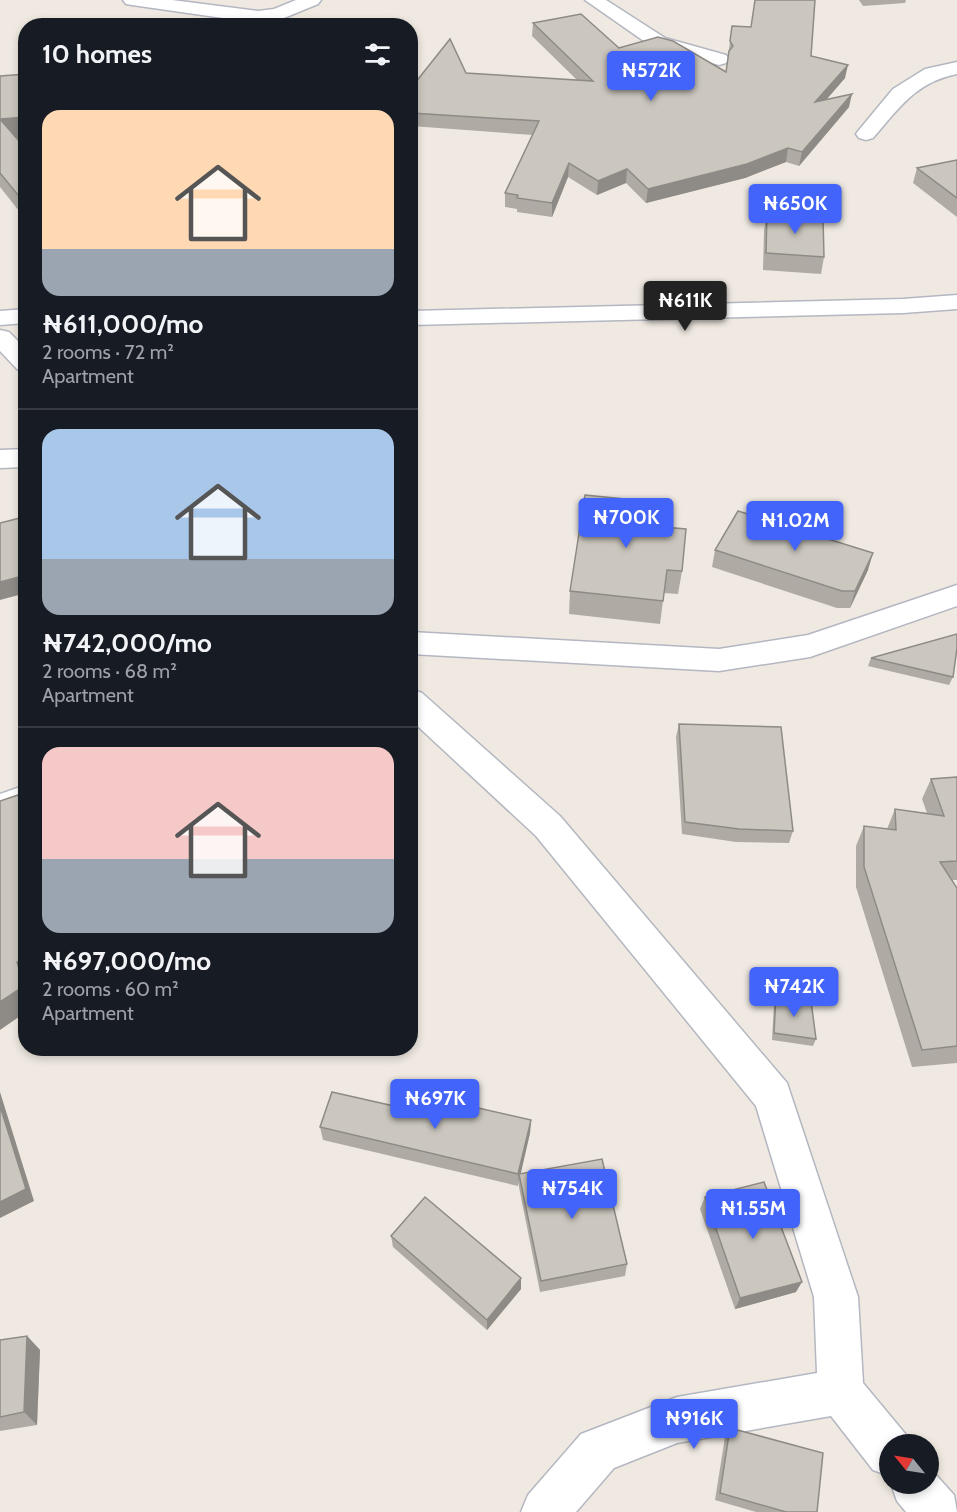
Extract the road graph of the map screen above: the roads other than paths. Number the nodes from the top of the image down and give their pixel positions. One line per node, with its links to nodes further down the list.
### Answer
1 (132, 0): 2 (street)
2 (312, 0)
3 (594, 0): 4 (street)
4 (719, 58)
5 (957, 68): 6 (street)
6 (866, 134)
7 (956, 302): 10 (street)
8 (18, 317): 9 (street)
9 (0, 318)
10 (418, 318)
11 (0, 337): 12 (street)
12 (18, 356)
13 (18, 458): 14 (street)
14 (0, 459)
15 (957, 595): 16 (street)
16 (418, 643)
17 (418, 707): 20 (street)
18 (18, 801): 19 (street)
19 (0, 808)
20 (841, 1392): 21 (street); 23 (street)
21 (879, 1439)
22 (922, 1494): 24 (street)
23 (545, 1512)
24 (937, 1512)

